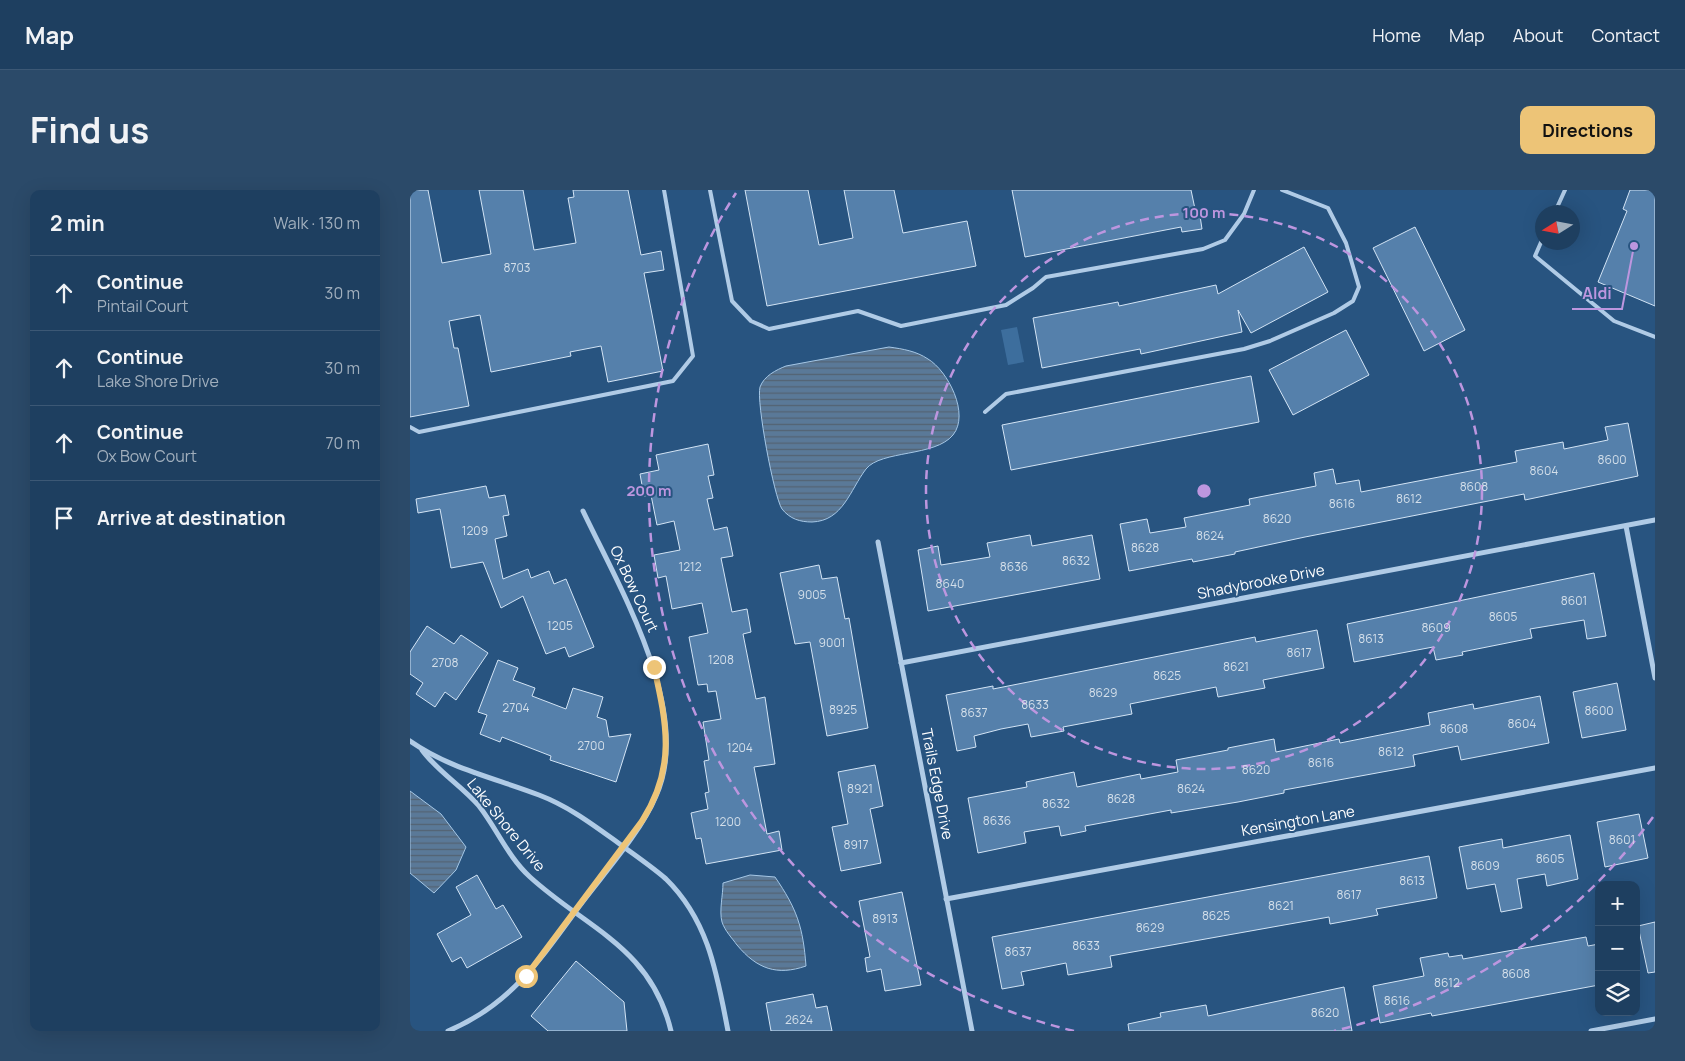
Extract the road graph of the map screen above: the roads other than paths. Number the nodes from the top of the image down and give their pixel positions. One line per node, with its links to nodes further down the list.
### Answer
1 (664, 190): 10 (lane)
2 (710, 190): 3 (lane)
3 (1254, 190)
4 (1282, 190): 9 (lane)
5 (1565, 190): 6 (lane)
6 (1558, 205)
7 (1538, 250): 8 (lane)
8 (1655, 337)
9 (985, 412)
10 (410, 427)
11 (583, 511): 20 (street, Ox Bow Court)
12 (1655, 520): 13 (street, Shadybrooke Drive)
13 (1626, 526): 15 (street, Shadybrooke Drive); 16 (street)
14 (878, 542): 15 (street, Trails Edge Drive)
15 (901, 662): 21 (street, Trails Edge Drive)
16 (1655, 678)
17 (410, 740): 18 (street, Lake Shore Drive)
18 (422, 749): 20 (street, Lake Shore Drive); 22 (street, Lake Shore Drive)
19 (1655, 768): 21 (street, Kensington Lane)
20 (623, 847): 22 (street); 26 (street, Lake Shore Drive)
21 (946, 899): 27 (street, Trails Edge Drive)
22 (576, 912): 24 (street); 25 (street, Lake Shore Drive)
23 (1655, 1019): 28 (street)
24 (448, 1031)
25 (672, 1031)
26 (728, 1031)
27 (972, 1031)
28 (1591, 1031)

